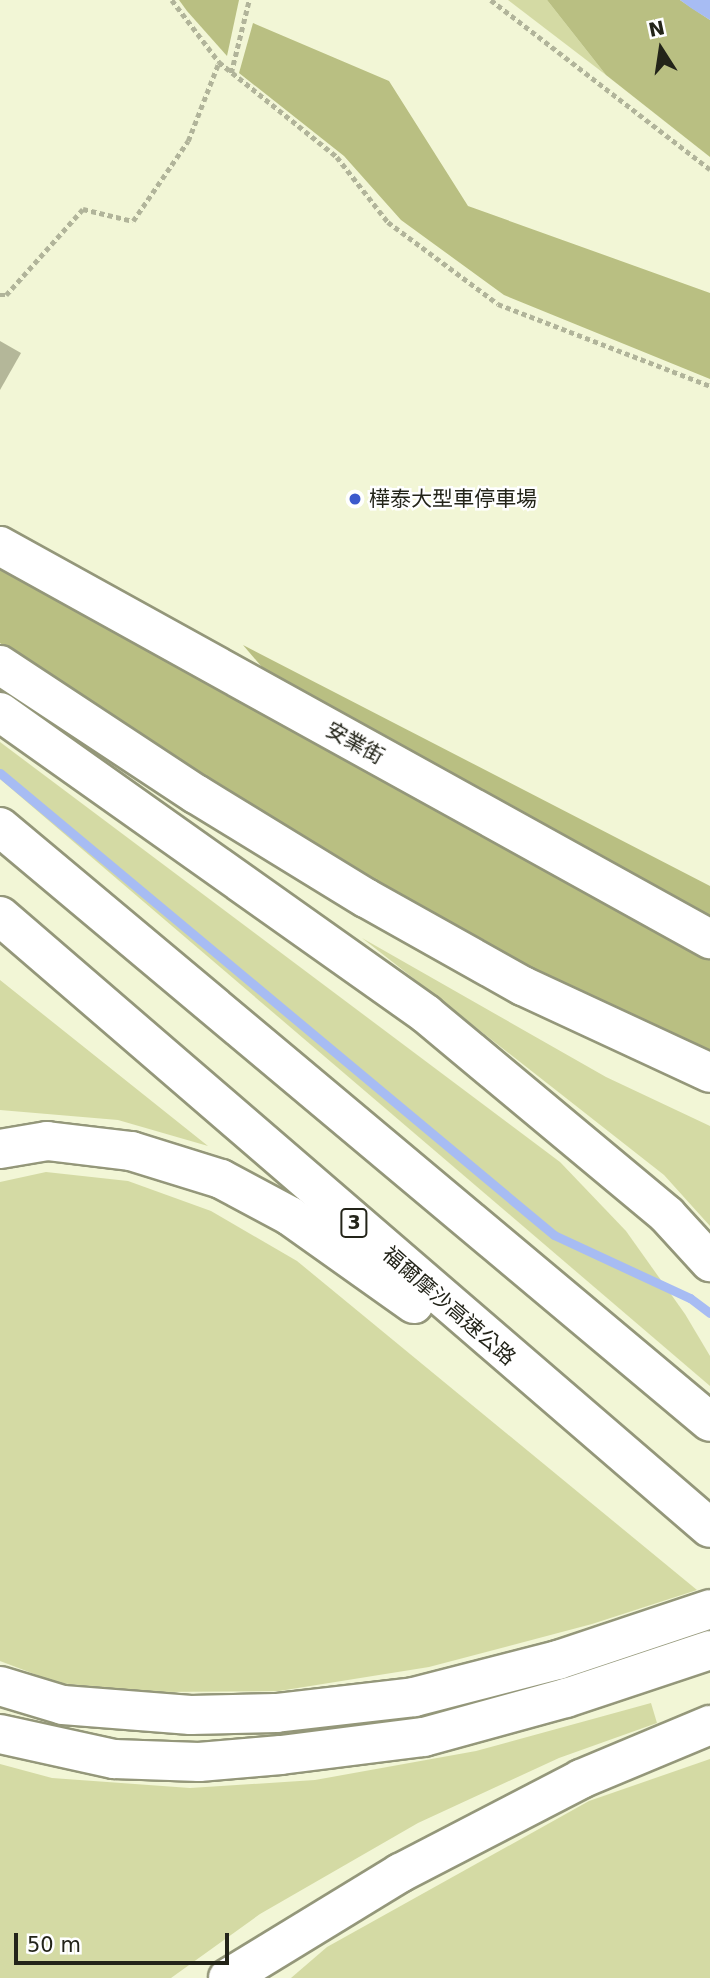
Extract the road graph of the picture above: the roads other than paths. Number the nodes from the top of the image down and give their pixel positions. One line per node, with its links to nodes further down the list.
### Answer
1 (0, 546): 6 (main road, 安業街)
2 (0, 665): 7 (main road)
3 (0, 712): 9 (main road)
4 (0, 827): 10 (main road)
5 (0, 916): 11 (main road, 福爾摩沙高速公路 / 3)
6 (710, 939)
7 (710, 1073)
8 (0, 1149): 11 (main road)
9 (710, 1262)
10 (710, 1422)
11 (592, 1430): 12 (main road, 福爾摩沙高速公路 / 3)
12 (710, 1528)
13 (710, 1609): 15 (main road)
14 (710, 1650): 17 (main road)
15 (0, 1686)
16 (710, 1725): 18 (main road)
17 (0, 1734)
18 (228, 1978)

